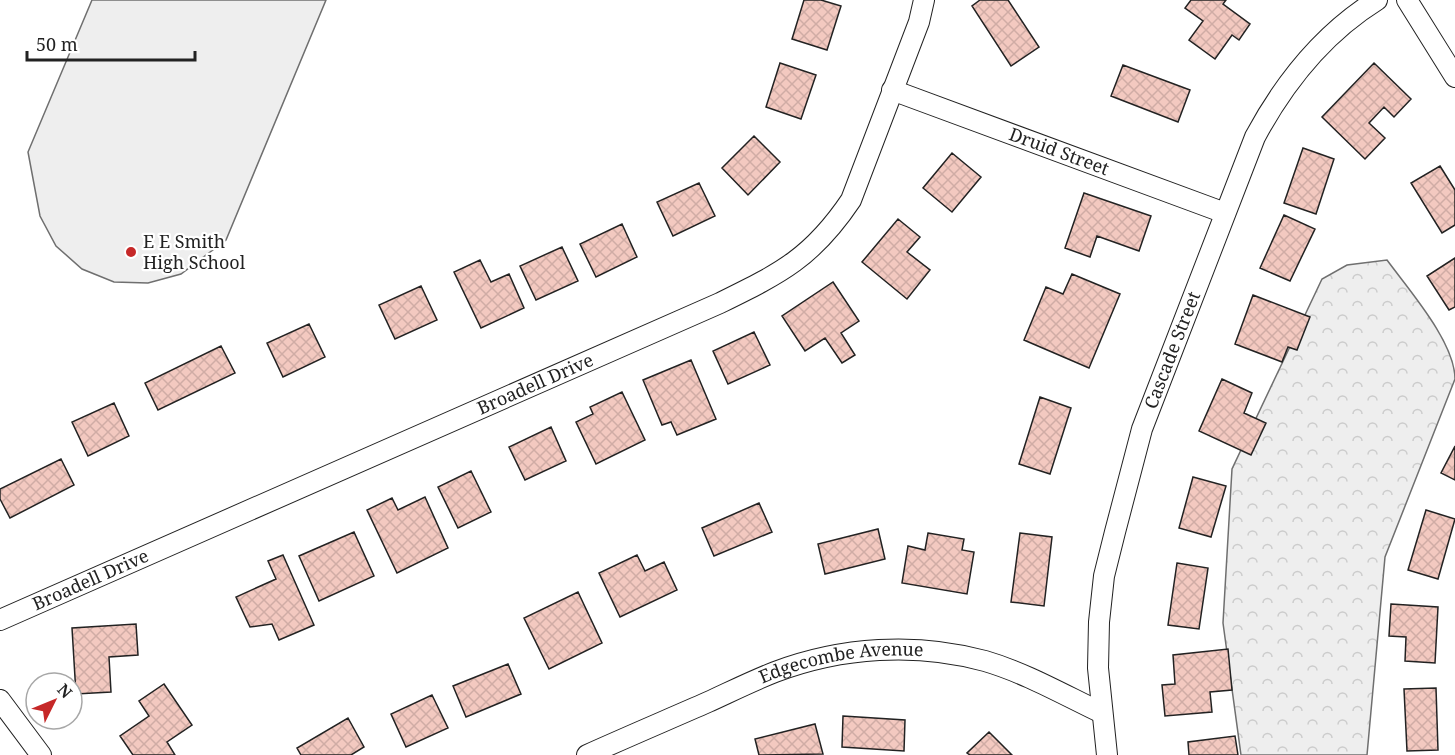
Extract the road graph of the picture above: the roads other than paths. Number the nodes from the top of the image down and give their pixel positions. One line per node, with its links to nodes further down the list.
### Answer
1 (924, 0): 5 (street, Broadell Drive)
2 (1377, 0): 6 (street, Cascade Street)
3 (1407, 0): 4 (street)
4 (1455, 77)
5 (892, 90): 6 (street, Druid Street); 7 (street, Broadell Drive)
6 (1226, 213): 9 (street, Cascade Street)
7 (0, 620)
8 (0, 700): 10 (street)
9 (1102, 713): 11 (street, Edgecombe Avenue); 12 (street, Cascade Street)
10 (41, 755)
11 (586, 755)
12 (1107, 755)

